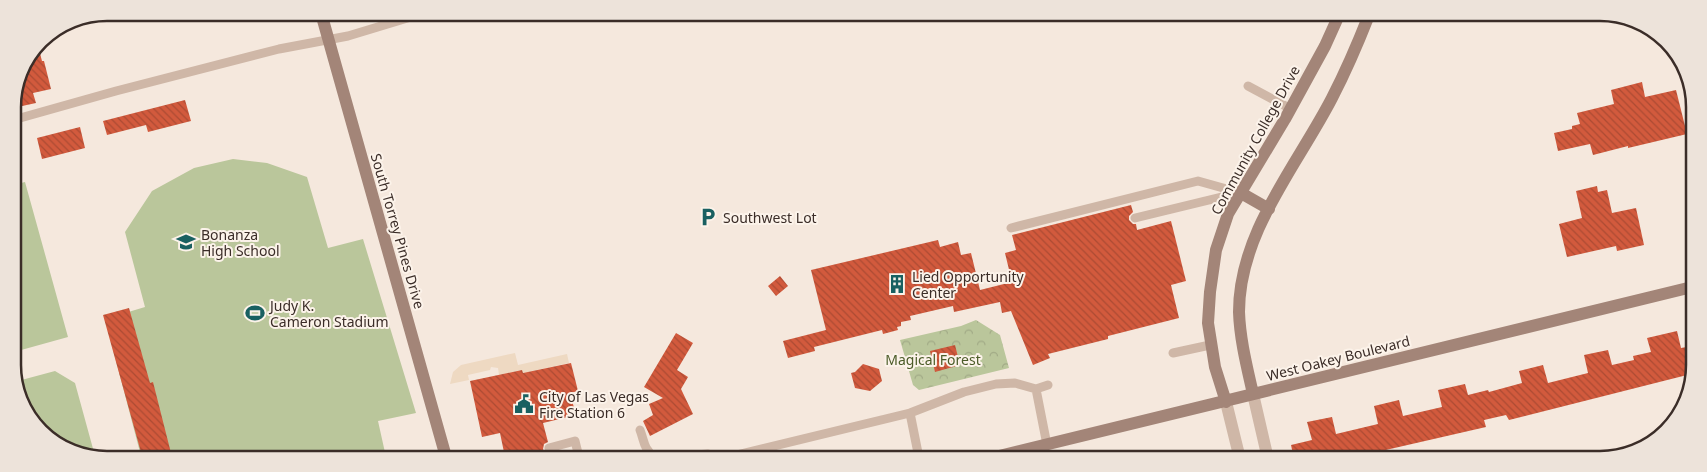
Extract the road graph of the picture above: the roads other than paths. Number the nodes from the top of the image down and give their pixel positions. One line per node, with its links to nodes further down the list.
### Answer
1 (323, 21): 5 (main road, South Torrey Pines Drive)
2 (398, 21): 5 (lane)
3 (1335, 21): 7 (main road, Community College Drive)
4 (1367, 21): 10 (main road)
5 (328, 39): 8 (lane); 24 (main road, South Torrey Pines Drive)
6 (1248, 86): 7 (lane)
7 (1291, 109): 9 (main road, Community College Drive)
8 (21, 118)
9 (1241, 193): 10 (main road); 11 (lane); 12 (lane); 14 (main road, Community College Drive)
10 (1269, 209): 18 (main road)
11 (1135, 218)
12 (1011, 228)
13 (1686, 288): 18 (main road, West Oakey Boulevard)
14 (1210, 345): 15 (lane); 19 (main road, Community College Drive)
15 (1173, 353)
16 (1048, 386): 17 (lane)
17 (1036, 389): 20 (lane); 22 (lane)
18 (1253, 394): 19 (main road, West Oakey Boulevard); 31 (street)
19 (1226, 402): 22 (main road, West Oakey Boulevard); 30 (street)
20 (910, 413): 27 (lane); 28 (lane)
21 (640, 430): 26 (lane)
22 (1047, 445): 29 (main road, West Oakey Boulevard)
23 (549, 448): 25 (lane)
24 (444, 451)
25 (578, 451)
26 (648, 451)
27 (753, 451)
28 (917, 451)
29 (1021, 451)
30 (1238, 451)
31 (1266, 451)

